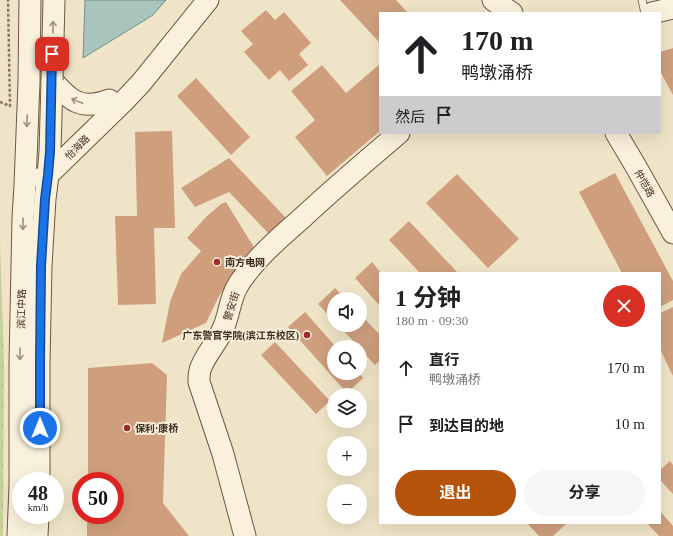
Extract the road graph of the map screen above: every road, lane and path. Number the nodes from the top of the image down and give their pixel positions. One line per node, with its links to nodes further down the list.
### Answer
1 (8, 0): 16 (path)
2 (30, 0): 21 (street, 滨江中路, one-way to 21)
3 (54, 0): 14 (street, 滨江中路, one-way to 3, bridge)
4 (194, 0): 15 (street, 怡海路)
5 (208, 0): 20 (street, 怡海路)
6 (493, 0): 10 (street)
7 (513, 0): 11 (street)
8 (642, 0): 12 (lane)
9 (673, 8): 13 (street)
10 (511, 12)
11 (526, 12)
12 (645, 12)
13 (656, 12)
14 (52, 80): 15 (street, one-way to 14); 19 (street, 滨江中路)
15 (109, 100): 19 (street, 怡海路)
16 (0, 102)
17 (398, 134): 27 (street, 警安街)
18 (617, 134): 22 (street, 仲恺路)
19 (50, 152): 20 (street, 滨江中路); 21 (street, 怡海路)
20 (48, 175): 21 (street, 怡海路); 23 (street, 滨江中路)
21 (25, 185): 25 (street, 滨江中路, one-way to 25)
22 (673, 233)
23 (39, 472)
24 (38, 524): 26 (street)
25 (18, 536)
26 (37, 536)
27 (245, 536)

